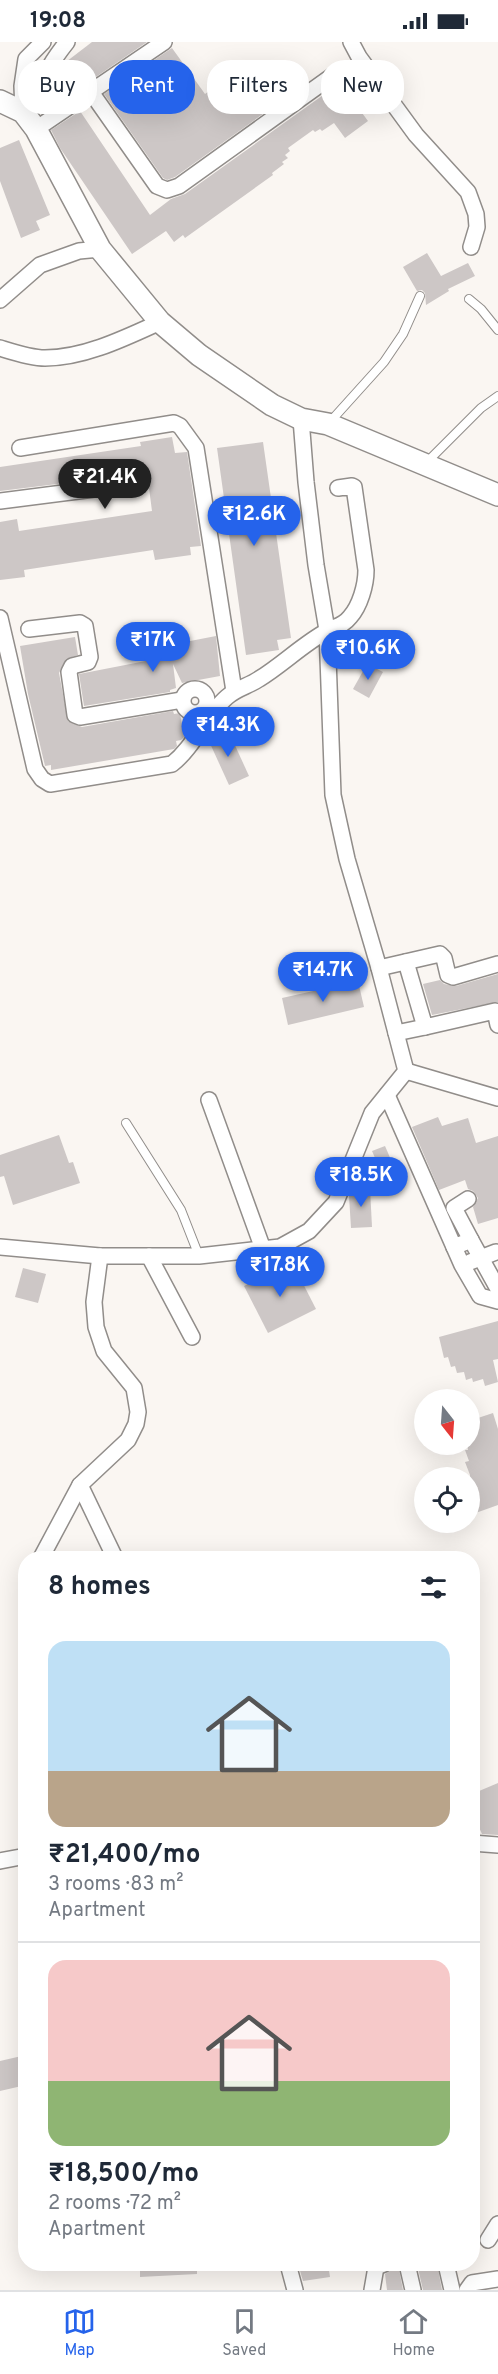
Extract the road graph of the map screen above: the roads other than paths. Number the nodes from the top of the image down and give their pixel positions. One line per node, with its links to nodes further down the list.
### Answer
1 (43, 42): 5 (street)
2 (67, 42): 6 (street)
3 (164, 42): 8 (street)
4 (351, 42): 15 (street)
5 (26, 60)
6 (53, 60)
7 (321, 84): 10 (street)
8 (97, 88)
9 (0, 101): 11 (street)
10 (97, 101)
11 (18, 110)
12 (25, 114): 14 (street)
13 (56, 114): 14 (street)
14 (36, 129): 16 (street)
15 (471, 247)
16 (100, 249): 19 (street); 20 (street)
17 (420, 296): 25 (lane)
18 (469, 299): 21 (lane)
19 (0, 300)
20 (160, 322): 22 (street); 24 (street)
21 (498, 330)
22 (0, 348)
23 (498, 396): 27 (lane)
24 (302, 418): 25 (street); 34 (street)
25 (328, 424): 27 (street)
26 (20, 448): 35 (street)
27 (424, 465): 30 (street)
28 (141, 483): 31 (street)
29 (338, 488): 34 (street)
30 (498, 495)
31 (0, 501)
32 (0, 618): 35 (street)
33 (29, 629): 35 (street)
34 (327, 630): 35 (street); 38 (street)
35 (229, 695)
36 (406, 962): 37 (street); 38 (street); 40 (street)
37 (498, 964)
38 (379, 968): 41 (street)
39 (496, 1015): 40 (street)
40 (424, 1027): 41 (street)
41 (396, 1034): 42 (street)
42 (406, 1071): 43 (street); 44 (street)
43 (387, 1095): 50 (street); 51 (street)
44 (498, 1098)
45 (209, 1100): 51 (street)
46 (126, 1123): 55 (lane)
47 (468, 1199): 48 (street)
48 (471, 1240): 50 (street); 56 (street)
49 (0, 1247): 53 (street)
50 (454, 1247): 57 (street)
51 (263, 1249): 55 (street)
52 (496, 1252): 56 (street)
53 (100, 1256): 54 (street); 63 (street)
54 (149, 1256): 55 (street); 62 (street)
55 (200, 1256)
56 (480, 1258): 57 (street); 58 (street)
57 (462, 1265): 59 (street)
58 (489, 1275): 59 (street); 60 (street)
59 (472, 1282): 61 (street)
60 (498, 1289)
61 (498, 1301)
62 (192, 1337)
63 (80, 1485): 64 (street); 65 (street)
64 (45, 1551)
65 (112, 1551)
66 (480, 1844): 67 (street)
67 (498, 1845)
68 (18, 1858): 69 (street)
69 (0, 1861)
70 (498, 2224): 71 (street)
71 (488, 2240)
72 (290, 2271): 77 (street)
73 (375, 2271): 78 (street)
74 (408, 2271): 79 (street)
75 (448, 2271): 80 (street)
76 (498, 2279): 81 (street)
77 (295, 2290)
78 (372, 2290)
79 (413, 2290)
80 (452, 2290)
81 (467, 2290)

